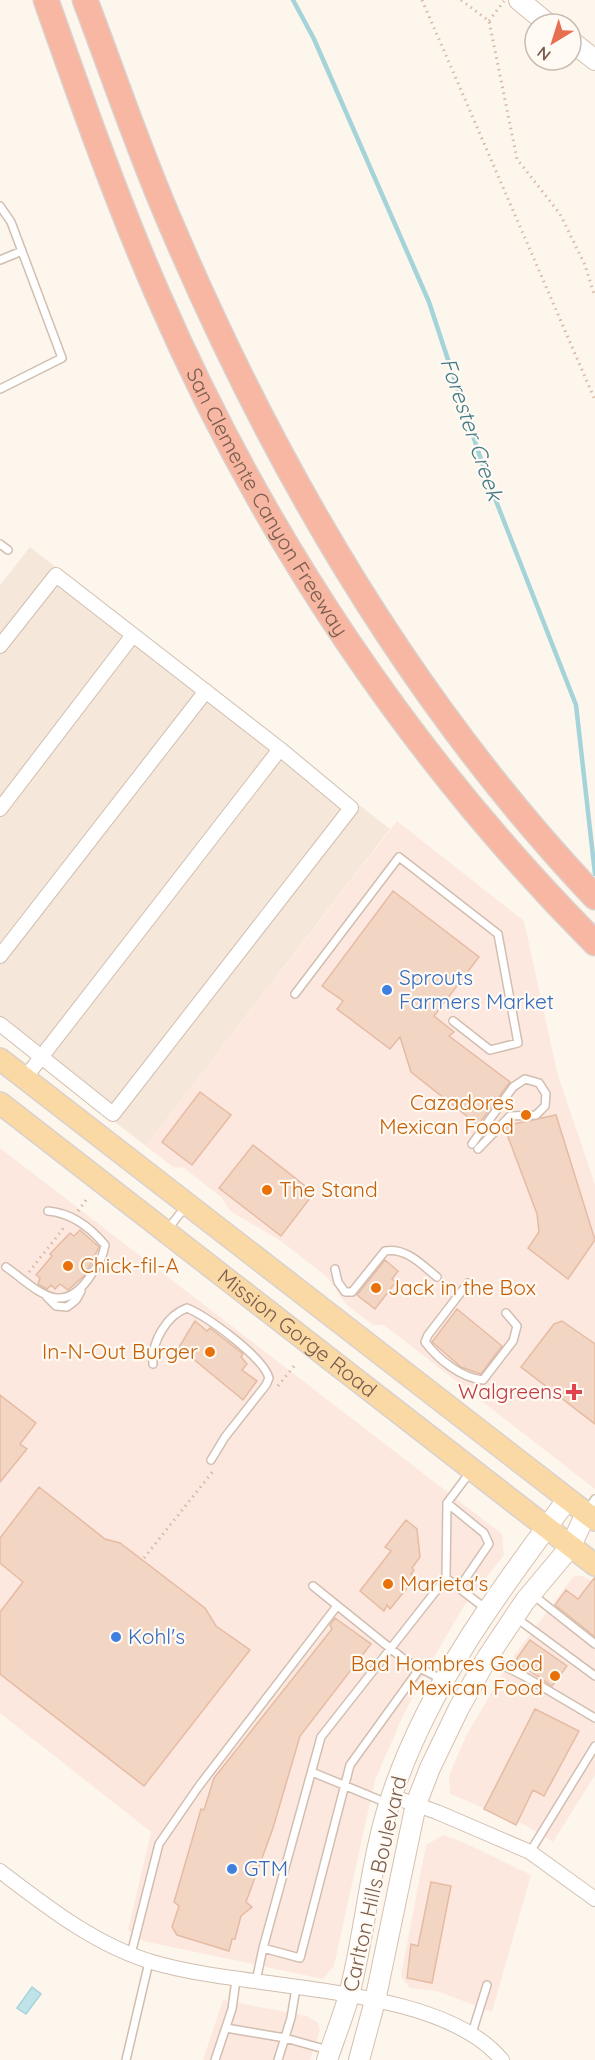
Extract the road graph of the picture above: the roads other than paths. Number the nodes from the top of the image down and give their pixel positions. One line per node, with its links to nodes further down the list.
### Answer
1 (29, 0): 8 (highway)
2 (46, 0): 8 (highway, San Clemente Canyon Freeway)
3 (85, 0): 20 (highway, San Clemente Canyon Freeway)
4 (519, 0): 5 (main road)
5 (534, 12)
6 (583, 50): 7 (main road)
7 (595, 60)
8 (106, 165): 21 (highway, San Clemente Canyon Freeway)
9 (0, 206): 10 (lane)
10 (22, 251): 11 (lane); 12 (lane)
11 (0, 260)
12 (0, 389)
13 (0, 544): 14 (lane)
14 (8, 550)
15 (133, 635): 16 (street); 17 (street); 19 (street)
16 (0, 646)
17 (206, 691): 18 (street); 22 (street)
18 (280, 749): 26 (street); 26 (street)
19 (0, 809)
20 (595, 897)
21 (595, 943)
22 (0, 956)
23 (295, 994): 24 (lane)
24 (453, 1021)
25 (0, 1024): 26 (street)
26 (42, 1057): 28 (street)
27 (0, 1059): 28 (main road, Mission Gorge Road)
28 (25, 1078): 32 (main road, Mission Gorge Road)
29 (0, 1103): 34 (main road, Mission Gorge Road)
30 (471, 1144): 31 (lane)
31 (478, 1149)
32 (188, 1204): 34 (lane); 43 (main road, Mission Gorge Road)
33 (48, 1211): 35 (lane)
34 (166, 1232): 42 (main road, Mission Gorge Road)
35 (6, 1267)
36 (335, 1269): 37 (lane)
37 (437, 1277)
38 (468, 1283): 39 (lane)
39 (506, 1313)
40 (153, 1364): 41 (lane)
41 (211, 1460)
42 (472, 1469): 44 (lane); 46 (main road, Mission Gorge Road)
43 (567, 1500): 45 (main road, Mission Gorge Road); 46 (main road, Carlton Hills Boulevard)
44 (447, 1503): 49 (lane); 51 (lane)
45 (592, 1511): 47 (main road, Carlton Hills Boulevard)
46 (546, 1527): 47 (main road, Mission Gorge Road); 54 (main road, Carlton Hills Boulevard)
47 (571, 1546): 48 (main road, Mission Gorge Road); 52 (main road, Carlton Hills Boulevard)
48 (595, 1565)
49 (446, 1578): 51 (lane); 57 (lane)
50 (313, 1586): 53 (lane)
51 (459, 1588): 54 (lane)
52 (531, 1594): 55 (main road, Carlton Hills Boulevard); 56 (lane)
53 (337, 1606): 57 (lane); 72 (lane)
54 (486, 1609): 61 (main road, Carlton Hills Boulevard)
55 (515, 1617): 58 (main road, Carlton Hills Boulevard); 60 (lane)
56 (595, 1644)
57 (391, 1648): 59 (lane); 64 (lane)
58 (487, 1658): 62 (lane); 67 (main road, Carlton Hills Boulevard)
59 (420, 1668): 61 (lane); 65 (lane)
60 (595, 1676)
61 (443, 1680): 66 (main road, Carlton Hills Boulevard)
62 (595, 1718)
63 (595, 1746): 68 (lane)
64 (312, 1772): 65 (lane); 71 (lane)
65 (346, 1785): 66 (lane); 71 (lane)
66 (390, 1800): 67 (street); 78 (main road, Carlton Hills Boulevard)
67 (416, 1804): 68 (street); 79 (main road, Carlton Hills Boulevard)
68 (530, 1852): 70 (street)
69 (0, 1871): 72 (street)
70 (595, 1899)
71 (263, 1948): 75 (lane)
72 (131, 1954): 73 (street)
73 (149, 1962): 74 (street); 84 (lane)
74 (236, 1980): 75 (street); 80 (lane)
75 (256, 1983): 77 (street)
76 (487, 1985): 81 (lane)
77 (296, 1988): 78 (street); 82 (lane)
78 (349, 1995): 79 (street); 83 (main road, Carlton Hills Boulevard)
79 (375, 2001): 81 (street); 87 (main road, Carlton Hills Boulevard)
80 (226, 2028): 82 (lane); 85 (lane)
81 (472, 2033): 88 (street)
82 (285, 2038): 83 (lane); 86 (lane)
83 (329, 2055)
84 (126, 2060)
85 (215, 2060)
86 (278, 2060)
87 (359, 2060)
88 (502, 2060)

